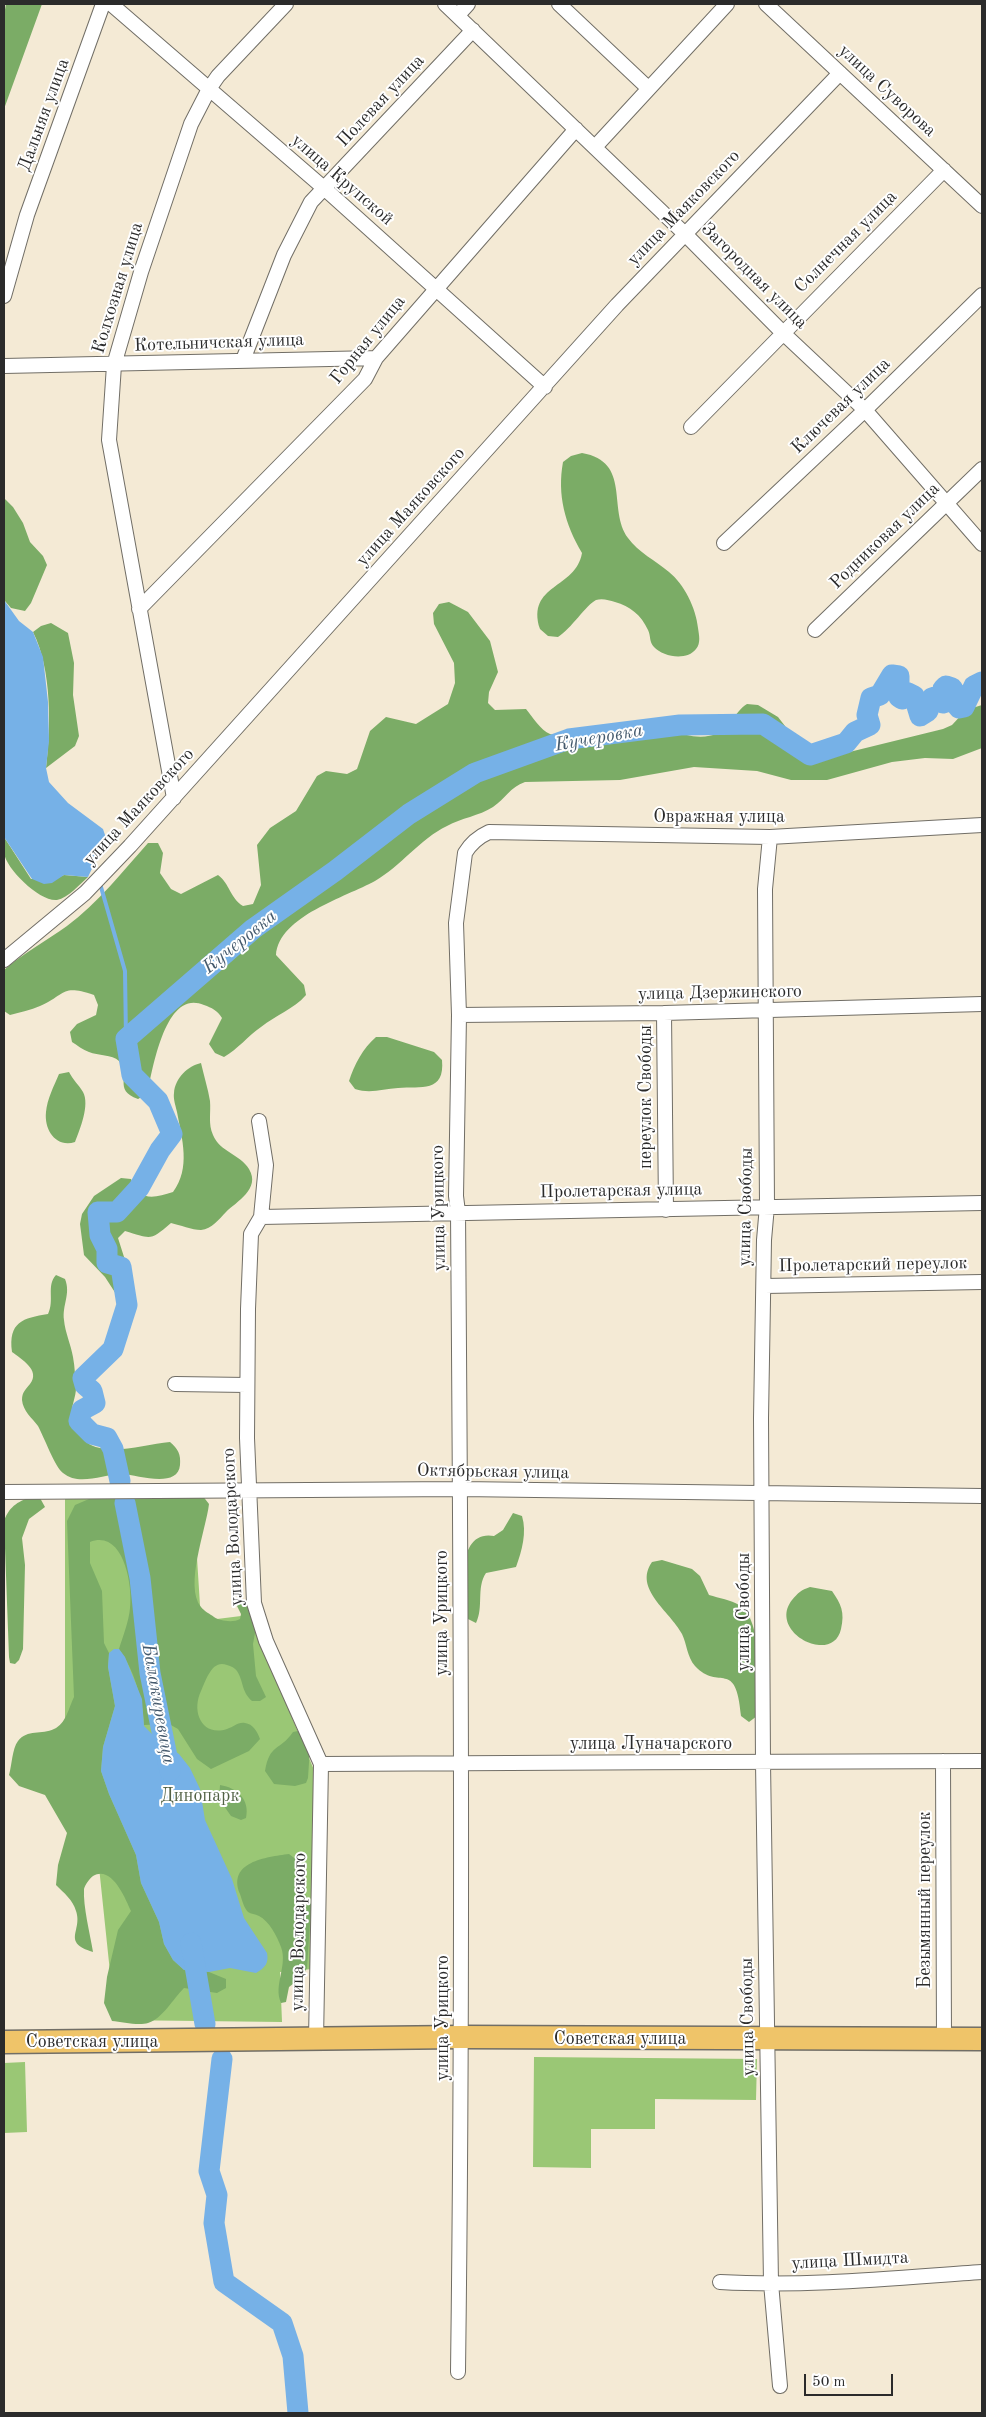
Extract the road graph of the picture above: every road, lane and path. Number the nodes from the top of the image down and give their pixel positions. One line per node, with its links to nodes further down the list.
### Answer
1 (103, 4): 22 (street, Дальняя улица)
2 (111, 4): 13 (street, улица Крупской)
3 (286, 4): 13 (street, Колхозная улица)
4 (445, 4): 9 (street, Загородная улица)
5 (468, 4): 9 (street)
6 (559, 4): 12 (street)
7 (727, 4): 12 (street)
8 (766, 4): 11 (street, улица Суворова)
9 (458, 15): 10 (street, Загородная улица)
10 (472, 30): 14 (street, Загородная улица); 17 (street, Полевая улица)
11 (840, 73): 16 (street, улица Суворова); 19 (street, улица Маяковского)
12 (648, 88): 15 (street)
13 (209, 89): 17 (street, улица Крупской); 26 (street, Колхозная улица)
14 (576, 129): 15 (street, Загородная улица); 20 (street, Горная улица)
15 (595, 147): 19 (street, Загородная улица)
16 (944, 170): 18 (street, улица Суворова); 23 (street, Солнечная улица)
17 (325, 189): 20 (street, улица Крупской); 25 (street, Полевая улица)
18 (982, 206)
19 (685, 234): 23 (street, Загородная улица); 28 (street, улица Маяковского)
20 (435, 288): 24 (street, Горная улица); 28 (street, улица Крупской)
21 (982, 295): 29 (street, Ключевая улица)
22 (4, 296)
23 (783, 333): 29 (street, Загородная улица); 30 (street, Солнечная улица)
24 (376, 358): 25 (street, Котельничская улица); 35 (street, Горная улица)
25 (242, 360): 26 (street, Котельничская улица)
26 (114, 365): 27 (street, Котельничская улица); 35 (street, Колхозная улица)
27 (4, 366)
28 (545, 387): 37 (street, улица Маяковского)
29 (865, 410): 32 (street, Загородная улица); 33 (street, Ключевая улица)
30 (691, 427)
31 (982, 469): 32 (street, Родниковая улица)
32 (947, 502): 34 (street, Загородная улица); 36 (street, Родниковая улица)
33 (724, 543)
34 (982, 544)
35 (139, 609): 37 (street, Колхозная улица)
36 (815, 630)
37 (174, 798): 41 (street, улица Маяковского)
38 (982, 825): 39 (street, Овражная улица)
39 (770, 837): 40 (street, Овражная улица); 43 (street, улица Свободы)
40 (465, 853): 45 (street, улица Урицкого)
41 (4, 960)
42 (982, 1004): 43 (street, улица Дзержинского)
43 (764, 1011): 44 (street, улица Дзержинского); 48 (street, улица Свободы)
44 (664, 1013): 45 (street, улица Дзержинского); 49 (street, переулок Свободы)
45 (459, 1015): 50 (street, улица Урицкого)
46 (259, 1121): 51 (street, улица Володарского)
47 (982, 1203): 48 (street, Пролетарская улица)
48 (767, 1206): 49 (street, Пролетарская улица); 53 (street, улица Свободы)
49 (666, 1210): 50 (street, Пролетарская улица)
50 (458, 1212): 51 (street, Пролетарская улица); 56 (street, улица Урицкого)
51 (261, 1216): 55 (street, улица Володарского)
52 (982, 1282): 53 (street, Пролетарский переулок)
53 (764, 1286): 59 (street, улица Свободы)
54 (175, 1384): 55 (street)
55 (247, 1384): 57 (street, улица Володарского)
56 (460, 1489): 57 (street, Октябрьская улица); 59 (street, Октябрьская улица); 63 (street, улица Урицкого)
57 (248, 1491): 58 (street, Октябрьская улица); 65 (street, улица Володарского)
58 (4, 1492)
59 (762, 1494): 60 (street, Октябрьская улица); 64 (street, улица Свободы)
60 (982, 1496)
61 (943, 1761): 62 (street, улица Луначарского); 64 (street, улица Луначарского); 67 (street, Безымянный переулок)
62 (982, 1761)
63 (461, 1762): 64 (street, улица Луначарского); 65 (street, улица Луначарского); 66 (street, улица Урицкого)
64 (763, 1763): 70 (street, улица Свободы)
65 (320, 1764): 69 (street, улица Володарского)
66 (462, 2038): 69 (main road, Советская улица); 70 (main road, Советская улица); 75 (street, улица Урицкого)
67 (944, 2039): 68 (main road, Советская улица); 70 (main road, Советская улица)
68 (982, 2039)
69 (316, 2040): 71 (main road, Советская улица)
70 (768, 2040): 74 (street, улица Свободы)
71 (4, 2042)
72 (982, 2272): 74 (street, улица Шмидта)
73 (720, 2282): 74 (street, улица Шмидта)
74 (771, 2283): 76 (street, улица Свободы)
75 (458, 2372)
76 (780, 2386)

